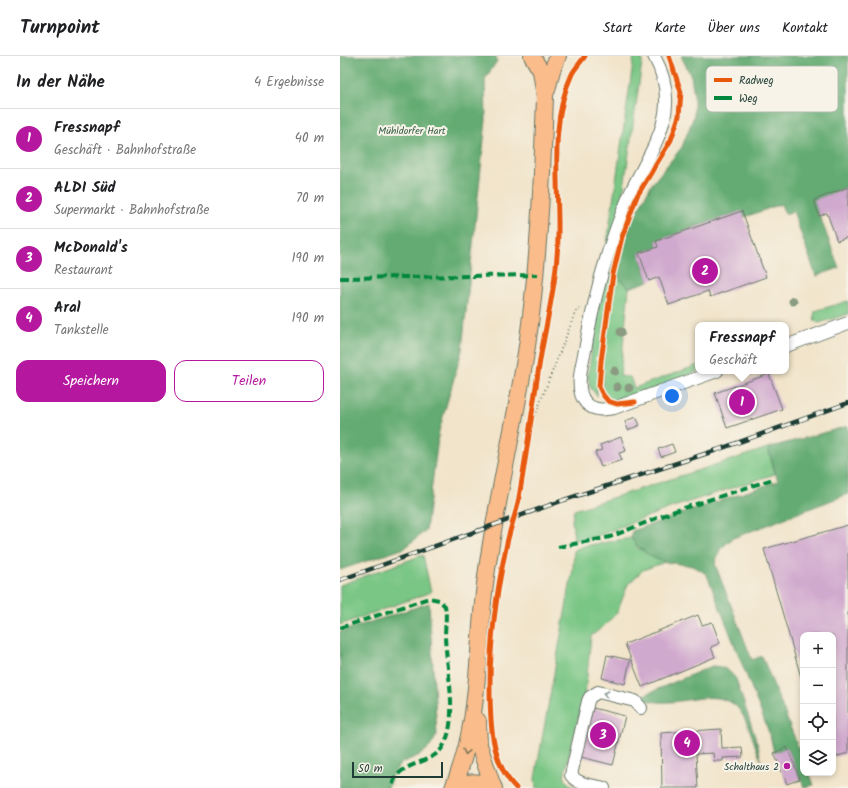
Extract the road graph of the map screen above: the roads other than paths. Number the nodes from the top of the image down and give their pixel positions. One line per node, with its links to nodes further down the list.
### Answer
1 (532, 56): 4 (main road)
2 (558, 56): 4 (main road)
3 (654, 56): 7 (street)
4 (545, 97): 8 (main road)
5 (848, 323): 6 (street)
6 (789, 345)
7 (709, 374)
8 (476, 700): 10 (main road, one-way to 10); 11 (main road)
9 (641, 708): 12 (street, one-way to 12)
10 (454, 788): 11 (main road)
11 (494, 788)
12 (604, 788)

